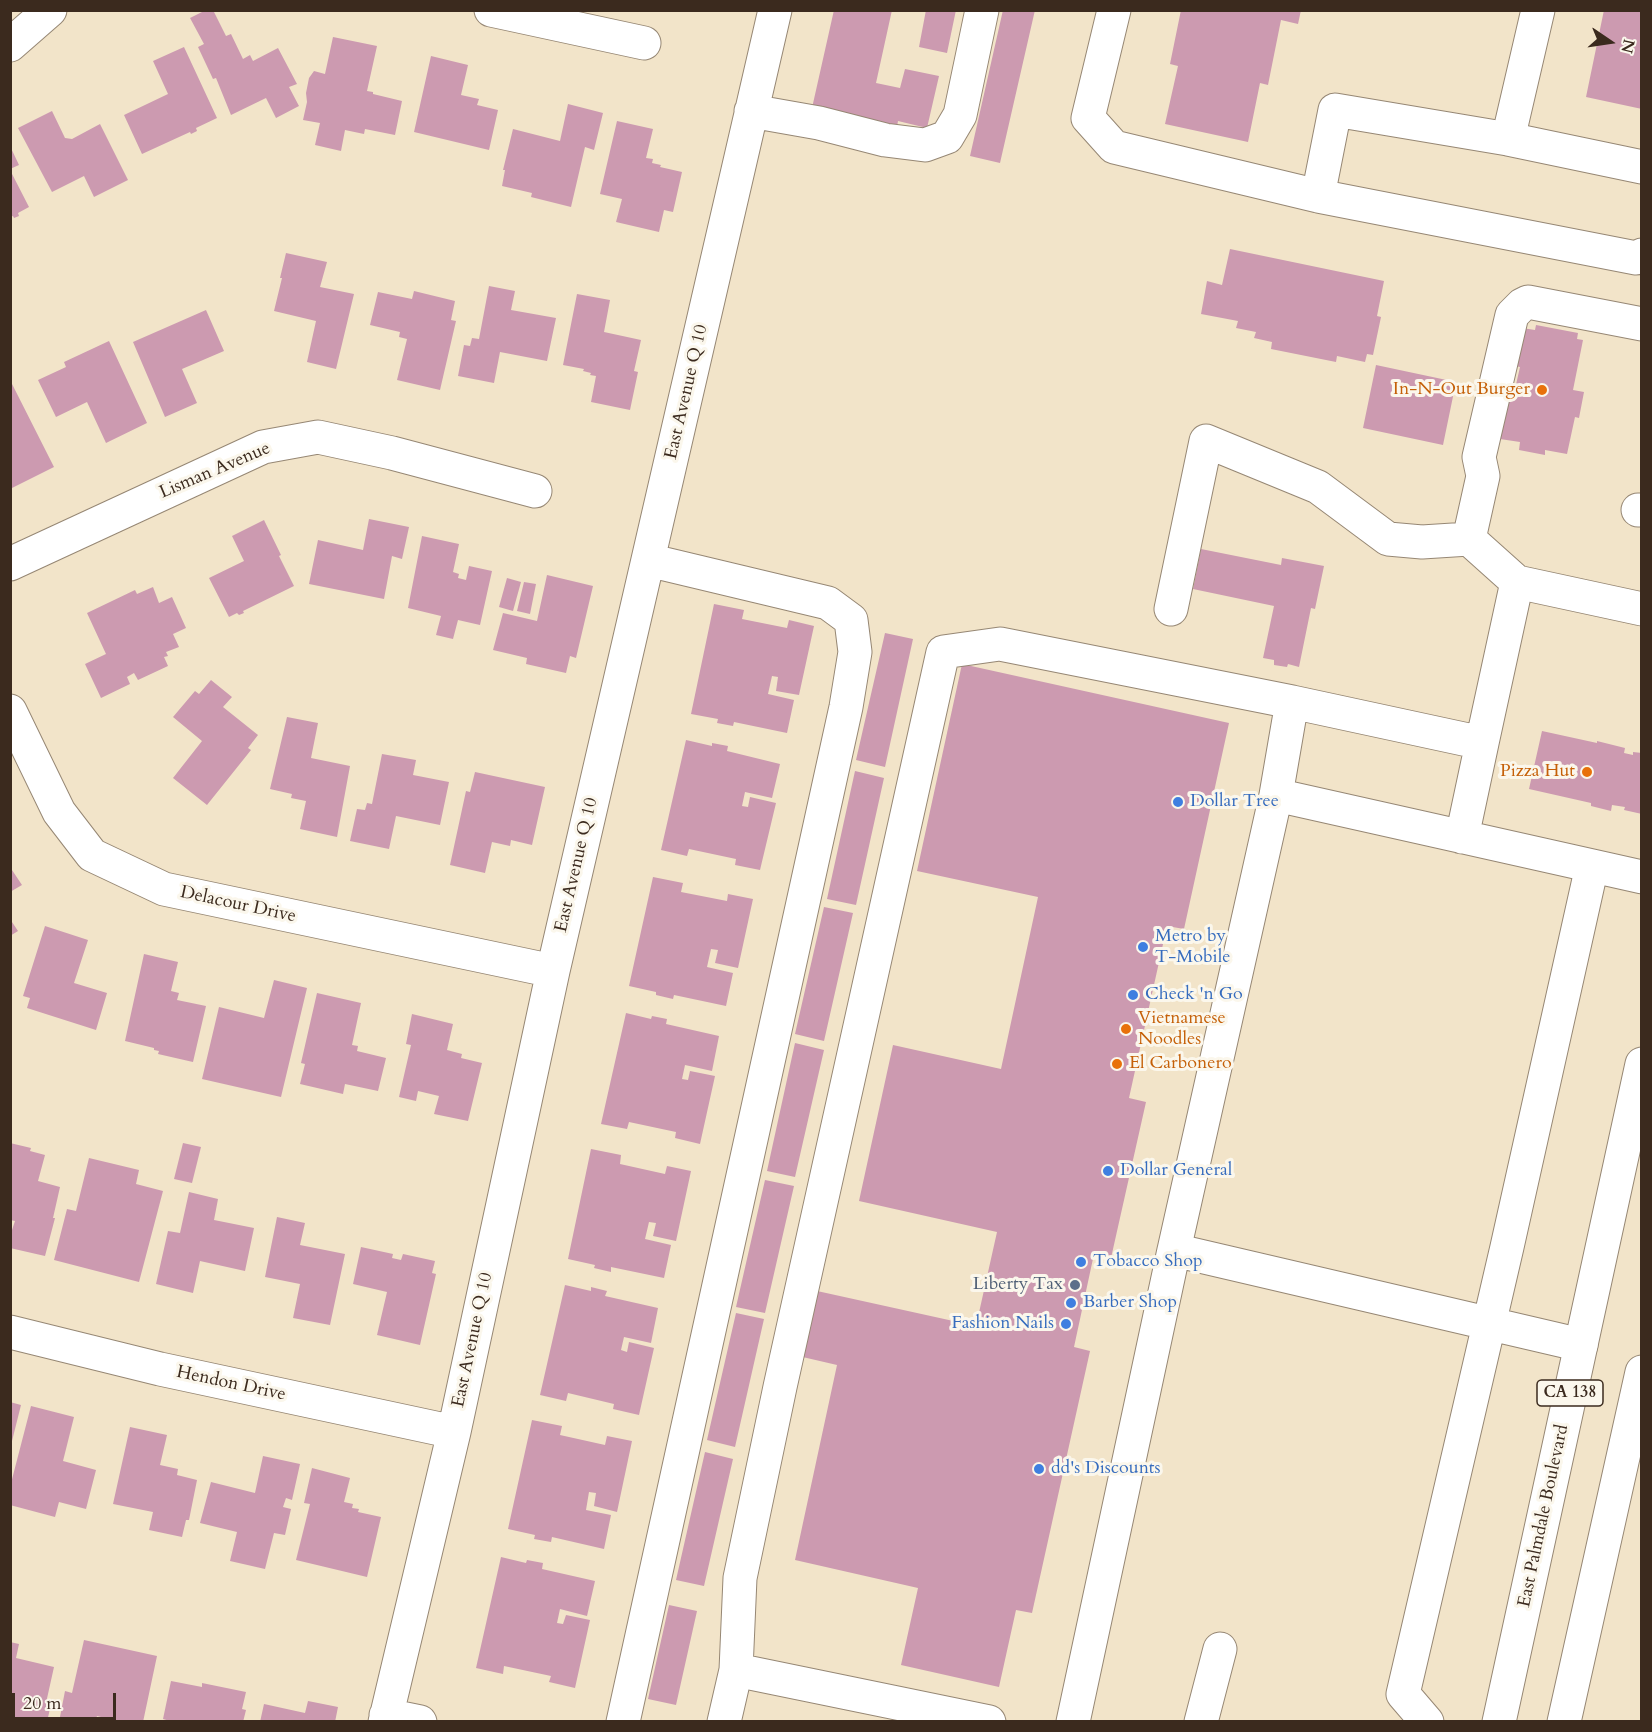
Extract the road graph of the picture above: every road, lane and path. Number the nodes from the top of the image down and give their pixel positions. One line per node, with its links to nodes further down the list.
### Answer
1 (50, 10): 8 (main road)
2 (491, 10): 7 (main road)
3 (775, 10): 9 (main road, East Avenue Q 10)
4 (982, 10): 9 (main road)
5 (1114, 10): 12 (main road)
6 (1538, 10): 10 (main road)
7 (644, 43)
8 (10, 45)
9 (751, 111): 17 (main road, East Avenue Q 10)
10 (1508, 139): 11 (main road); 12 (main road)
11 (1641, 167)
12 (1318, 196): 13 (main road)
13 (1641, 255)
14 (1641, 324): 16 (main road)
15 (535, 491): 18 (main road, Lisman Avenue)
16 (1469, 539): 19 (main road); 20 (main road)
17 (648, 560): 29 (main road, East Avenue Q 10); 41 (main road)
18 (10, 564)
19 (1516, 582): 21 (main road); 24 (main road)
20 (1171, 609)
21 (1641, 609)
22 (1292, 702): 24 (main road); 25 (main road); 38 (main road)
23 (10, 711): 29 (main road, Delacour Drive)
24 (1482, 743): 26 (main road)
25 (1276, 795): 26 (main road); 31 (main road)
26 (1462, 837): 27 (main road)
27 (1592, 866): 28 (main road); 32 (main road)
28 (1641, 877)
29 (553, 971): 36 (main road, East Avenue Q 10)
30 (1641, 1064): 34 (main road, East Palmdale Boulevard / CA 138)
31 (1173, 1250): 32 (main road); 44 (main road)
32 (1489, 1324): 34 (main road); 46 (main road)
33 (10, 1332): 36 (main road, Hendon Drive)
34 (1581, 1345): 47 (main road, East Palmdale Boulevard / CA 138)
35 (1641, 1372): 48 (main road)
36 (454, 1432): 39 (main road, East Avenue Q 10)
37 (1220, 1649): 45 (main road)
38 (736, 1670): 42 (main road); 43 (main road)
39 (386, 1718): 40 (main road)
40 (420, 1722)
41 (623, 1722)
42 (724, 1722)
43 (989, 1722)
44 (1073, 1722)
45 (1201, 1722)
46 (1427, 1722)
47 (1499, 1722)
48 (1564, 1722)

